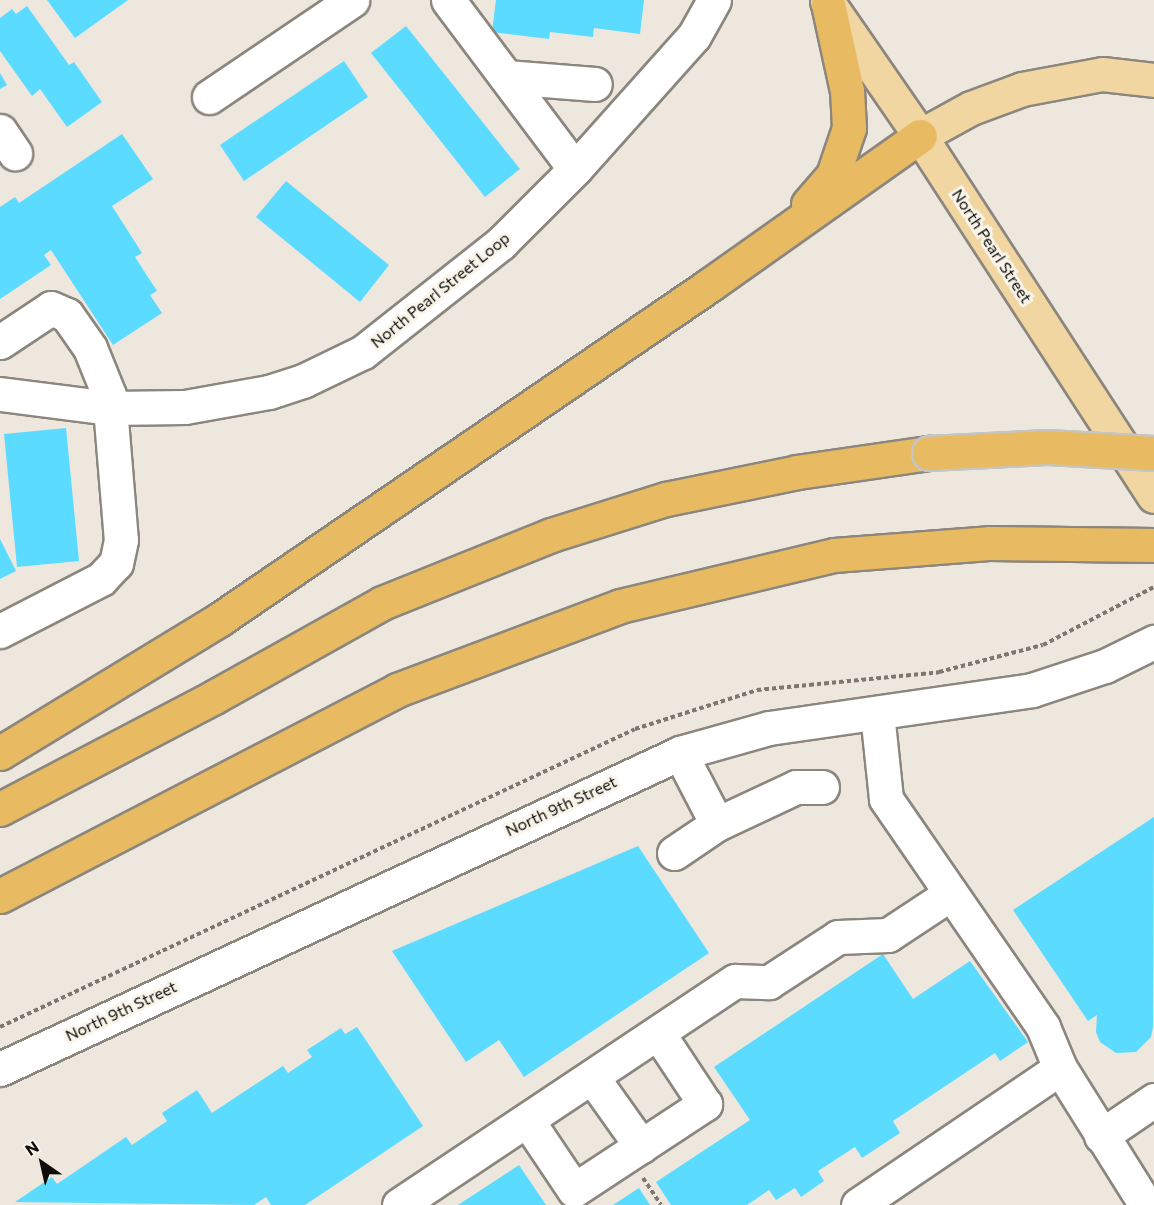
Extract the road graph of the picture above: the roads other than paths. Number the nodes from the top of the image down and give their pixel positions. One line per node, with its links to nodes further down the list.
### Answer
1 (352, 0): 8 (street)
2 (448, 0): 5 (street)
3 (714, 0): 10 (street, North Pearl Street Loop)
4 (827, 2): 9 (main road, North Pearl Street); 11 (highway)
5 (506, 77): 7 (street); 10 (street)
6 (1154, 80): 9 (main road)
7 (595, 84)
8 (209, 97)
9 (920, 136): 11 (highway); 16 (main road, North Pearl Street)
10 (575, 169): 14 (street, North Pearl Street Loop)
11 (784, 232): 21 (highway)
12 (0, 342): 14 (street)
13 (0, 394): 14 (street, North Pearl Street Loop)
14 (109, 408): 18 (street)
15 (1154, 453): 24 (highway, bridge)
16 (1154, 496)
17 (1154, 545): 28 (highway)
18 (0, 631)
19 (1154, 642): 20 (street, North 9th Street)
20 (877, 714): 22 (street, North 9th Street); 27 (street)
21 (0, 753)
22 (680, 753): 25 (street); 31 (street, North 9th Street)
23 (822, 787): 25 (street)
24 (0, 809)
25 (717, 824): 26 (street)
26 (674, 853)
27 (950, 894): 29 (street); 30 (street)
28 (0, 896)
29 (658, 1033): 32 (street); 36 (street)
30 (1060, 1068): 35 (street); 38 (street)
31 (0, 1069)
32 (592, 1077): 34 (street); 36 (street)
33 (1154, 1100): 35 (street)
34 (527, 1120): 36 (street); 37 (street)
35 (1101, 1136): 39 (street)
36 (641, 1146)
37 (399, 1205)
38 (858, 1205)
39 (1146, 1205)

